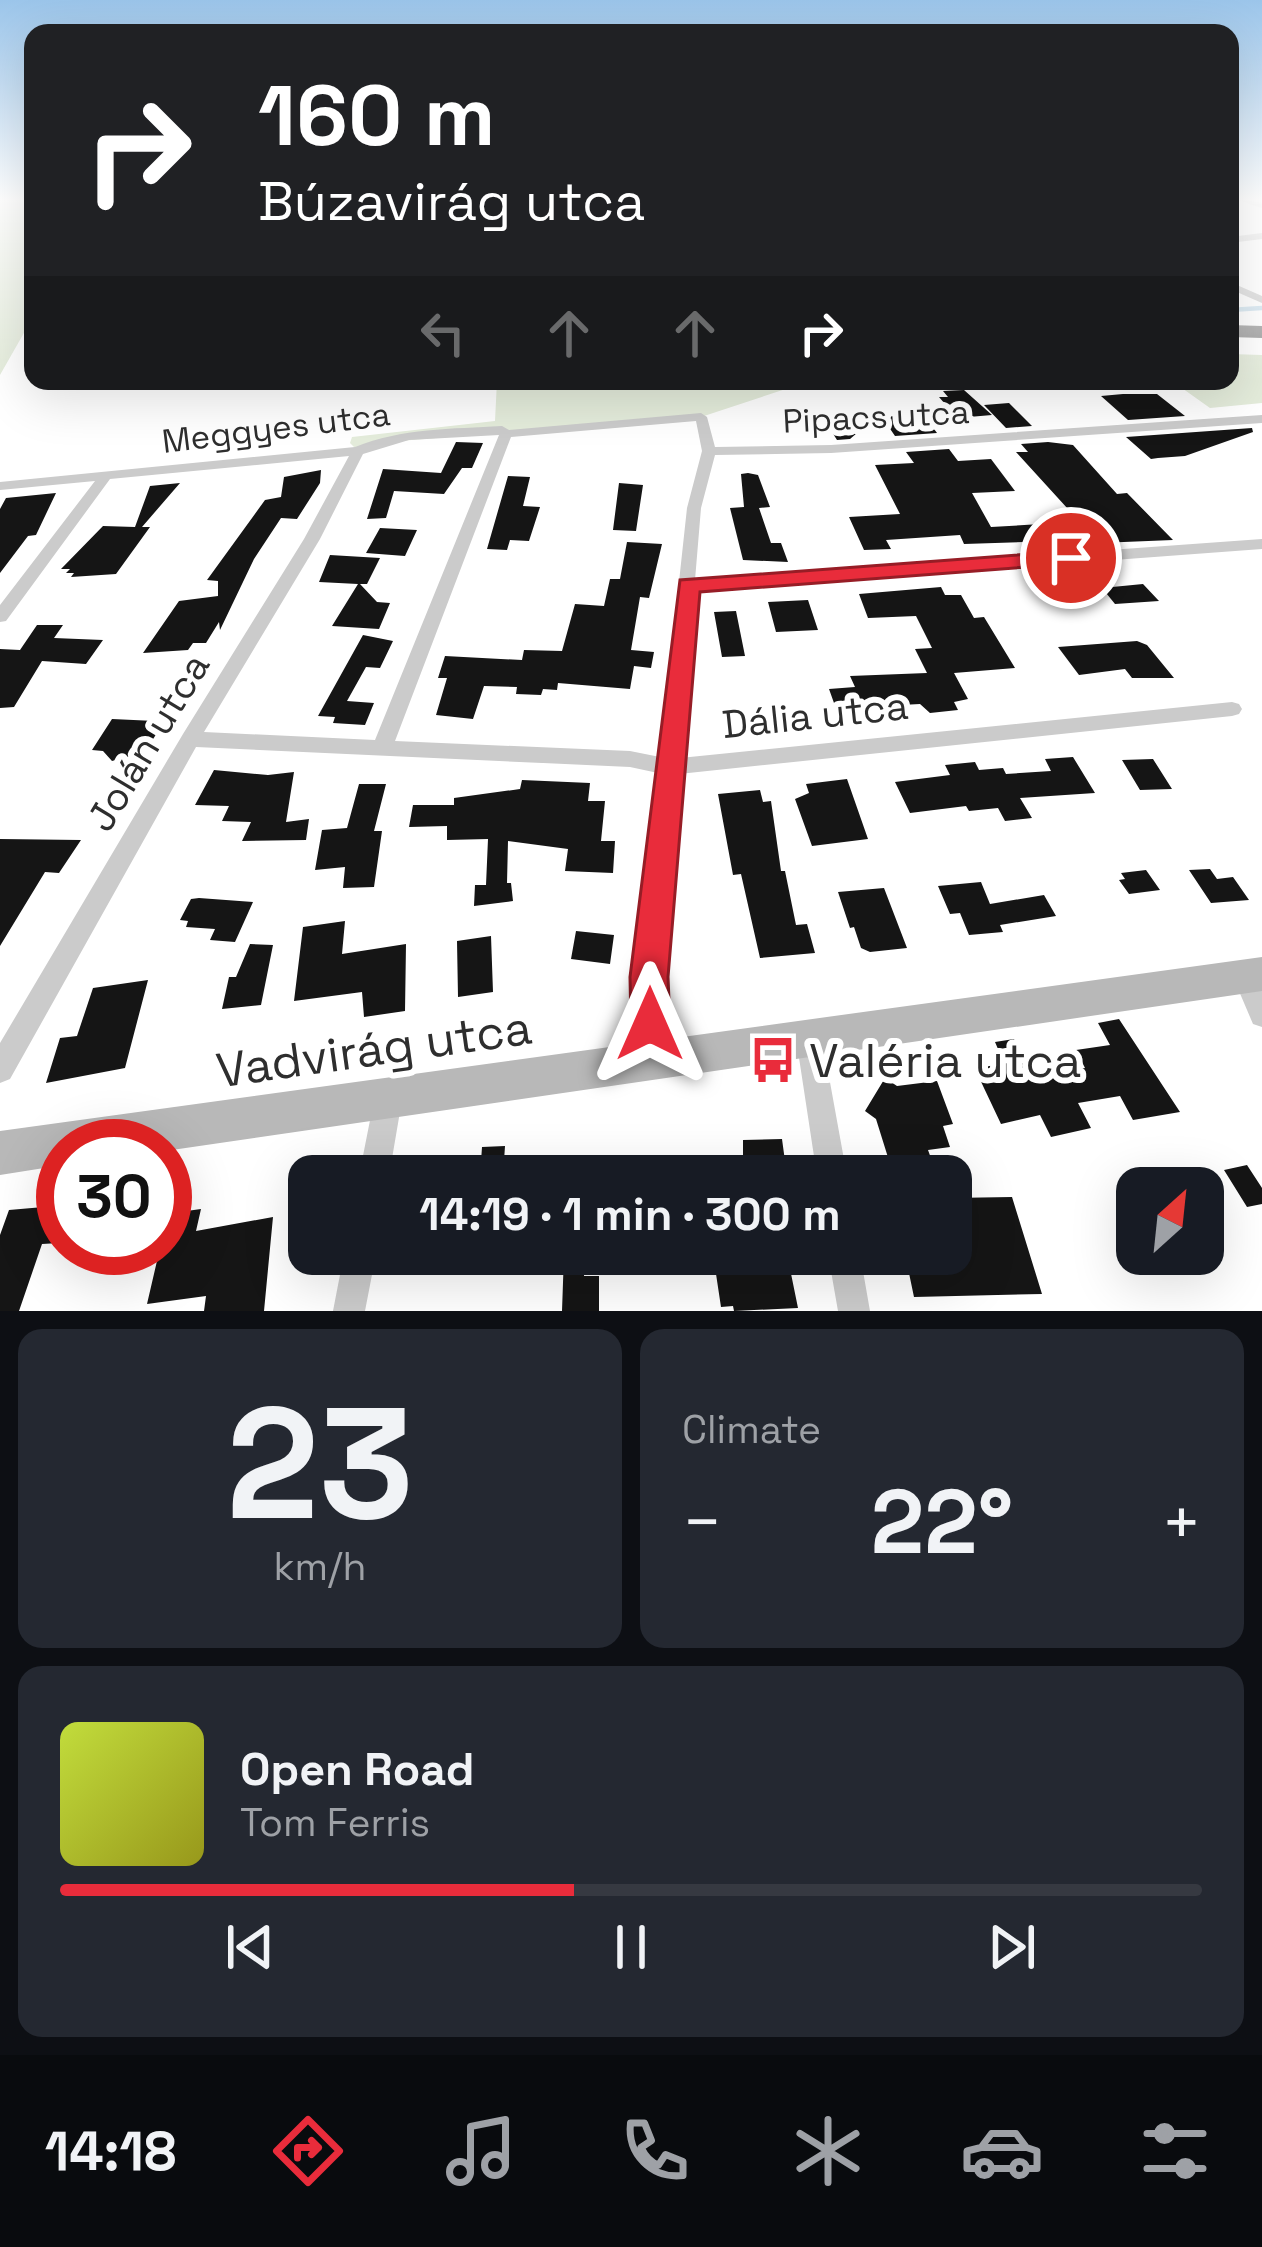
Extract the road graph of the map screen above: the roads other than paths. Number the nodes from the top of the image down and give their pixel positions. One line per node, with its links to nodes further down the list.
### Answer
1 (1262, 419): 4 (street, Pipacs utca)
2 (506, 434): 3 (street, Meggyes utca); 4 (street, Meggyes utca); 12 (street)
3 (358, 451): 5 (street, Meggyes utca); 11 (street, Jolán utca)
4 (709, 451): 8 (street)
5 (105, 476): 6 (street, Meggyes utca); 9 (street)
6 (0, 485)
7 (1262, 544): 8 (street)
8 (688, 586): 13 (street)
9 (0, 616)
10 (1232, 710): 13 (street, Dália utca)
11 (190, 739): 12 (street, Dália utca); 18 (street, Jolán utca)
12 (383, 746): 13 (street, Dália utca)
13 (669, 766): 17 (street)
14 (1254, 975): 15 (street); 16 (street, Vadvirág utca)
15 (1262, 1015)
16 (809, 1038): 17 (street, Vadvirág utca); 22 (street)
17 (659, 1060): 19 (street, Vadvirág utca)
18 (0, 1069)
19 (388, 1100): 20 (street, Vadvirág utca); 21 (street)
20 (0, 1153)
21 (378, 1155)
22 (828, 1155)
23 (356, 1275): 25 (street)
24 (848, 1275): 26 (street)
25 (349, 1311)
26 (854, 1311)

